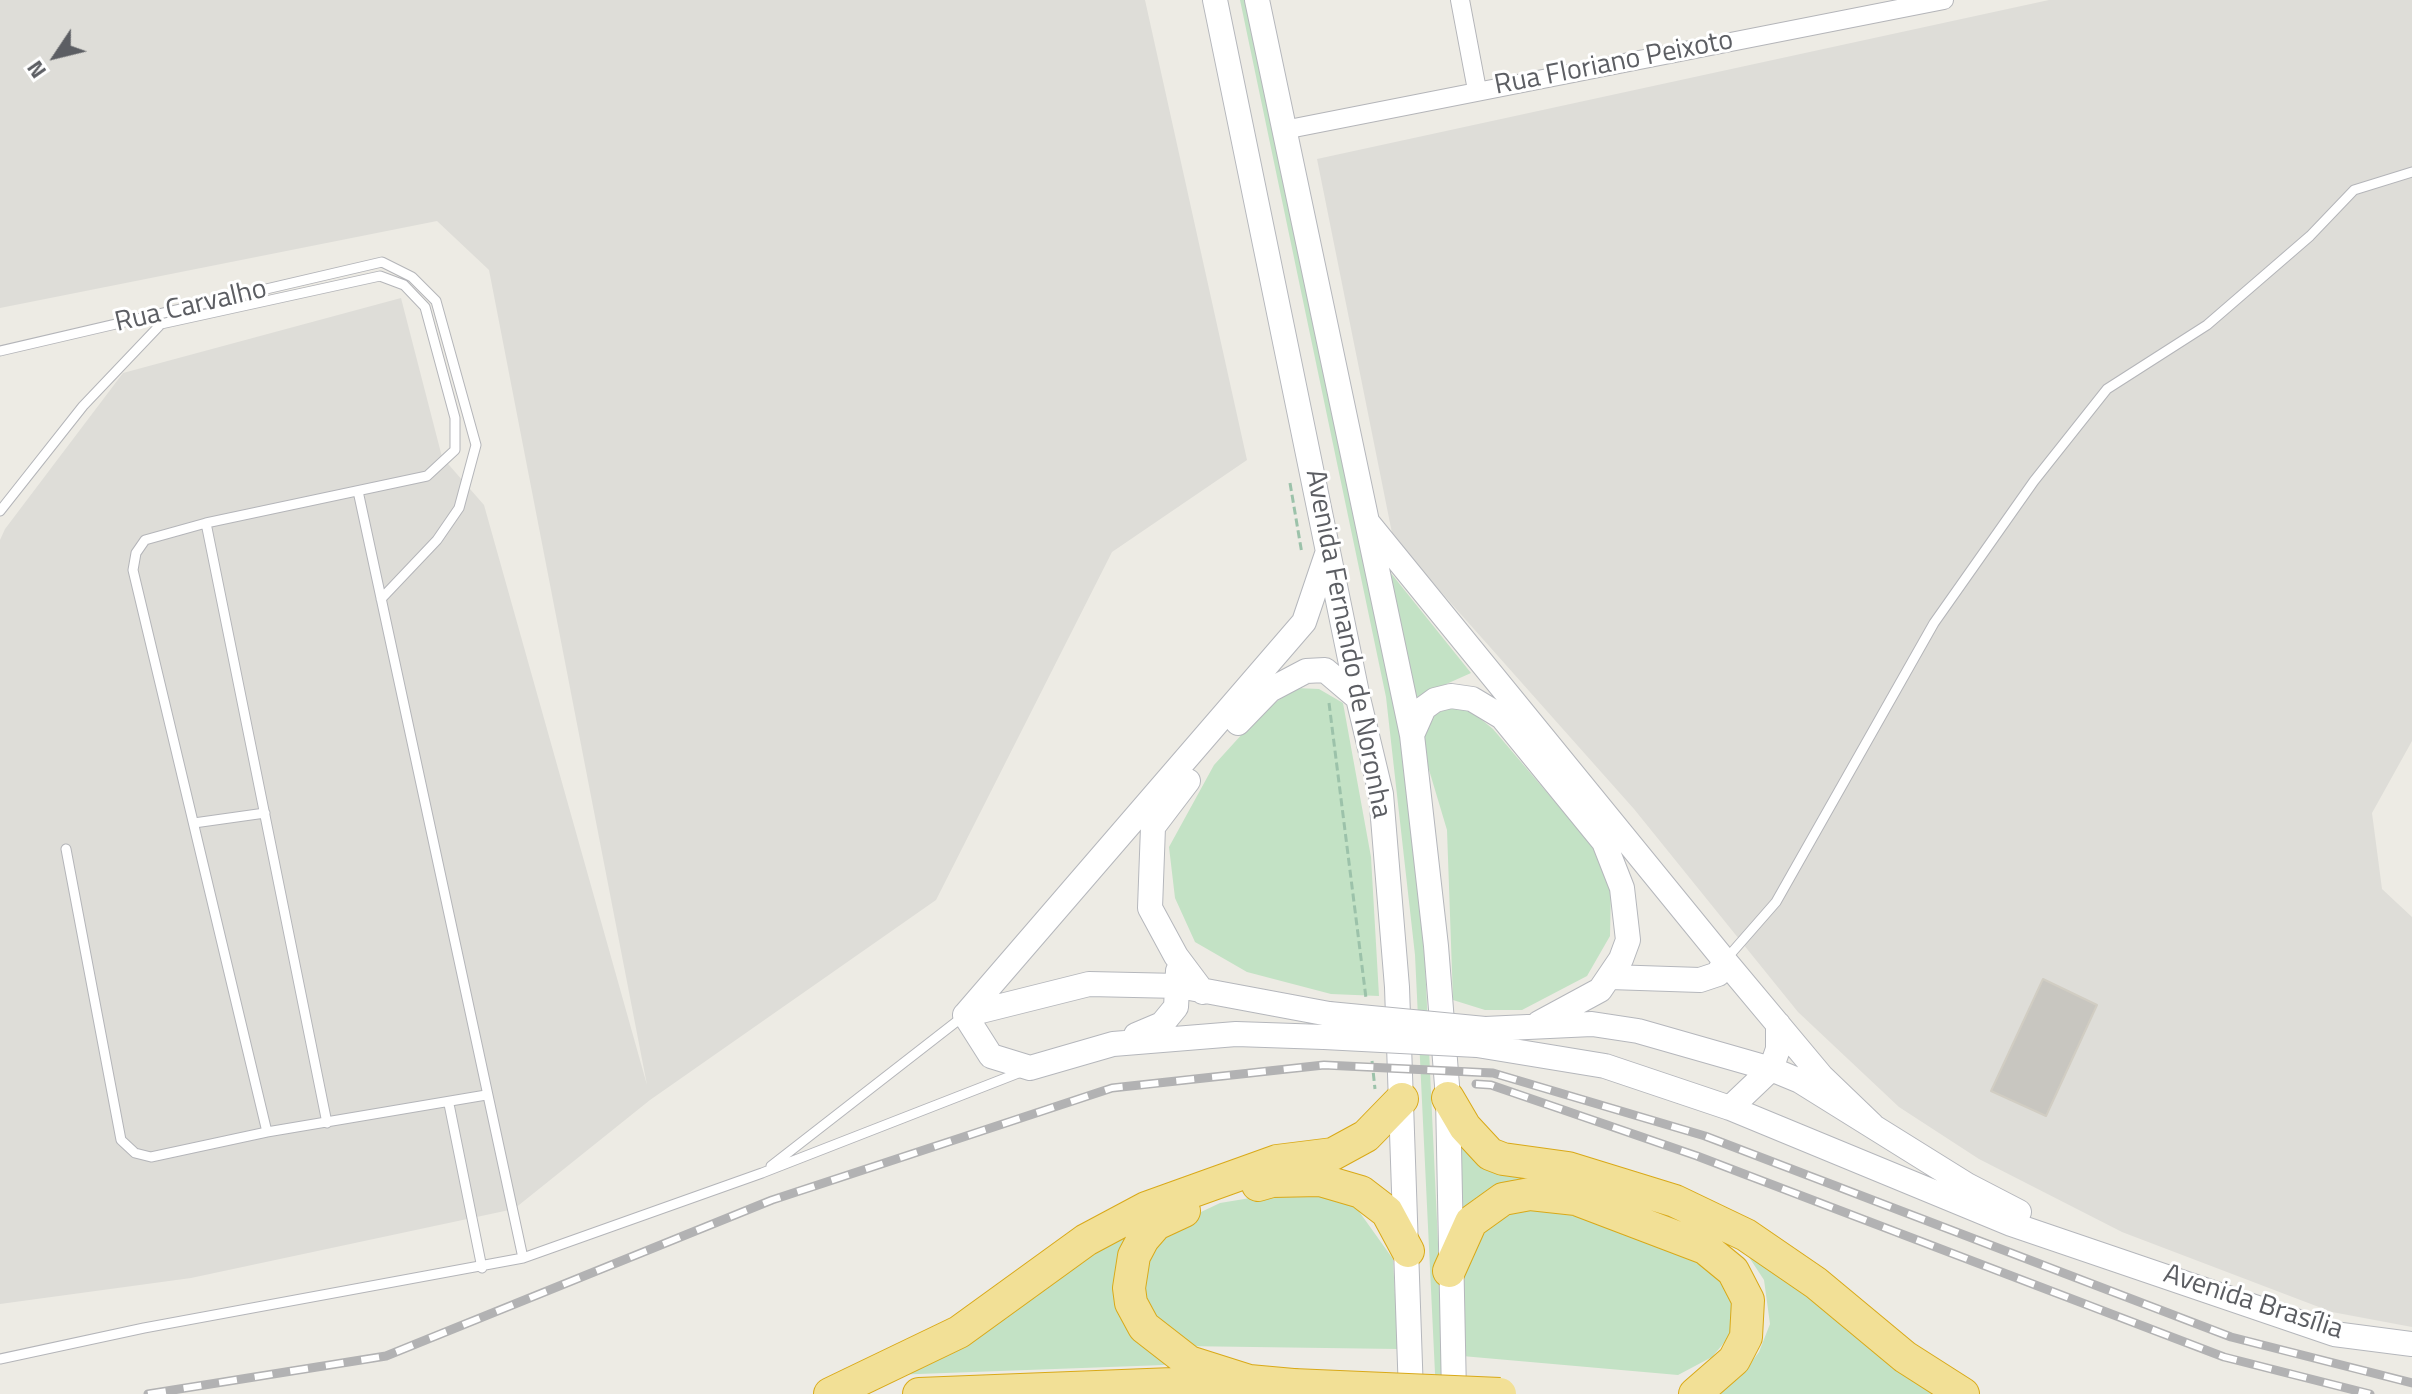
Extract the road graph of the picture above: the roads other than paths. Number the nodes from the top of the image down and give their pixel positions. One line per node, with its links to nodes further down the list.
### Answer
1 (1215, 0): 13 (main road, Avenida Fernando de Noronha)
2 (1257, 0): 6 (main road, Avenida Fernando de Noronha)
3 (1460, 0): 5 (street)
4 (1935, 1): 5 (street, Rua Floriano Peixoto)
5 (1477, 90): 6 (street, Rua Floriano Peixoto)
6 (1284, 130): 11 (main road, Avenida Fernando de Noronha)
7 (2412, 172): 20 (lane)
8 (0, 351): 14 (lane, Rua Carvalho)
9 (358, 491): 10 (lane); 12 (lane); 14 (lane)
10 (0, 511)
11 (1364, 518): 16 (main road, Avenida Fernando de Noronha); 20 (main road)
12 (206, 523): 17 (lane); 18 (lane)
13 (1329, 548): 15 (main road, Avenida Fernando de Noronha); 23 (main road)
14 (381, 599): 33 (lane)
15 (1358, 698): 22 (main road); 35 (main road, Avenida Fernando de Noronha)
16 (1412, 735): 21 (main road); 34 (main road, Avenida Fernando de Noronha)
17 (265, 813): 18 (lane); 38 (lane)
18 (194, 823): 40 (lane)
19 (66, 849): 40 (lane)
20 (1725, 961): 21 (main road); 25 (main road)
21 (1605, 983): 24 (main road); 27 (main road)
22 (1191, 989): 23 (main road); 26 (main road); 29 (main road)
23 (965, 1015): 31 (main road); 41 (lane)
24 (1592, 1024): 27 (main road); 30 (main road); 32 (main road)
25 (1778, 1024): 32 (main road); 39 (main road)
26 (1326, 1026): 28 (main road, bridge); 29 (main road)
27 (1526, 1029): 28 (main road)
28 (1481, 1037): 30 (main road)
29 (1113, 1044): 31 (main road)
30 (1605, 1066): 37 (main road)
31 (1030, 1068): 41 (lane)
32 (1771, 1069): 37 (main road); 39 (main road)
33 (486, 1095): 36 (lane); 44 (lane)
34 (1448, 1098): 46 (main road, Avenida Fernando de Noronha); 56 (highway)
35 (1402, 1099): 42 (main road, Avenida Fernando de Noronha); 50 (highway)
36 (449, 1104): 38 (lane); 45 (lane)
37 (1730, 1108): 43 (main road)
38 (327, 1123): 40 (lane)
39 (1872, 1125): 43 (main road)
40 (267, 1132)
41 (762, 1173): 44 (lane)
42 (1408, 1251): 49 (highway); 52 (main road, Avenida Fernando de Noronha)
43 (2096, 1251): 47 (main road, Avenida Brasília)
44 (523, 1258): 45 (lane)
45 (482, 1268): 48 (lane)
46 (1449, 1271): 53 (main road, Avenida Fernando de Noronha); 55 (highway)
47 (2412, 1344)
48 (0, 1359)
49 (1249, 1381): 51 (highway); 54 (highway, bridge)
50 (830, 1394)
51 (919, 1394)
52 (1411, 1394)
53 (1454, 1394)
54 (1500, 1394)
55 (1695, 1394)
56 (1963, 1394)

